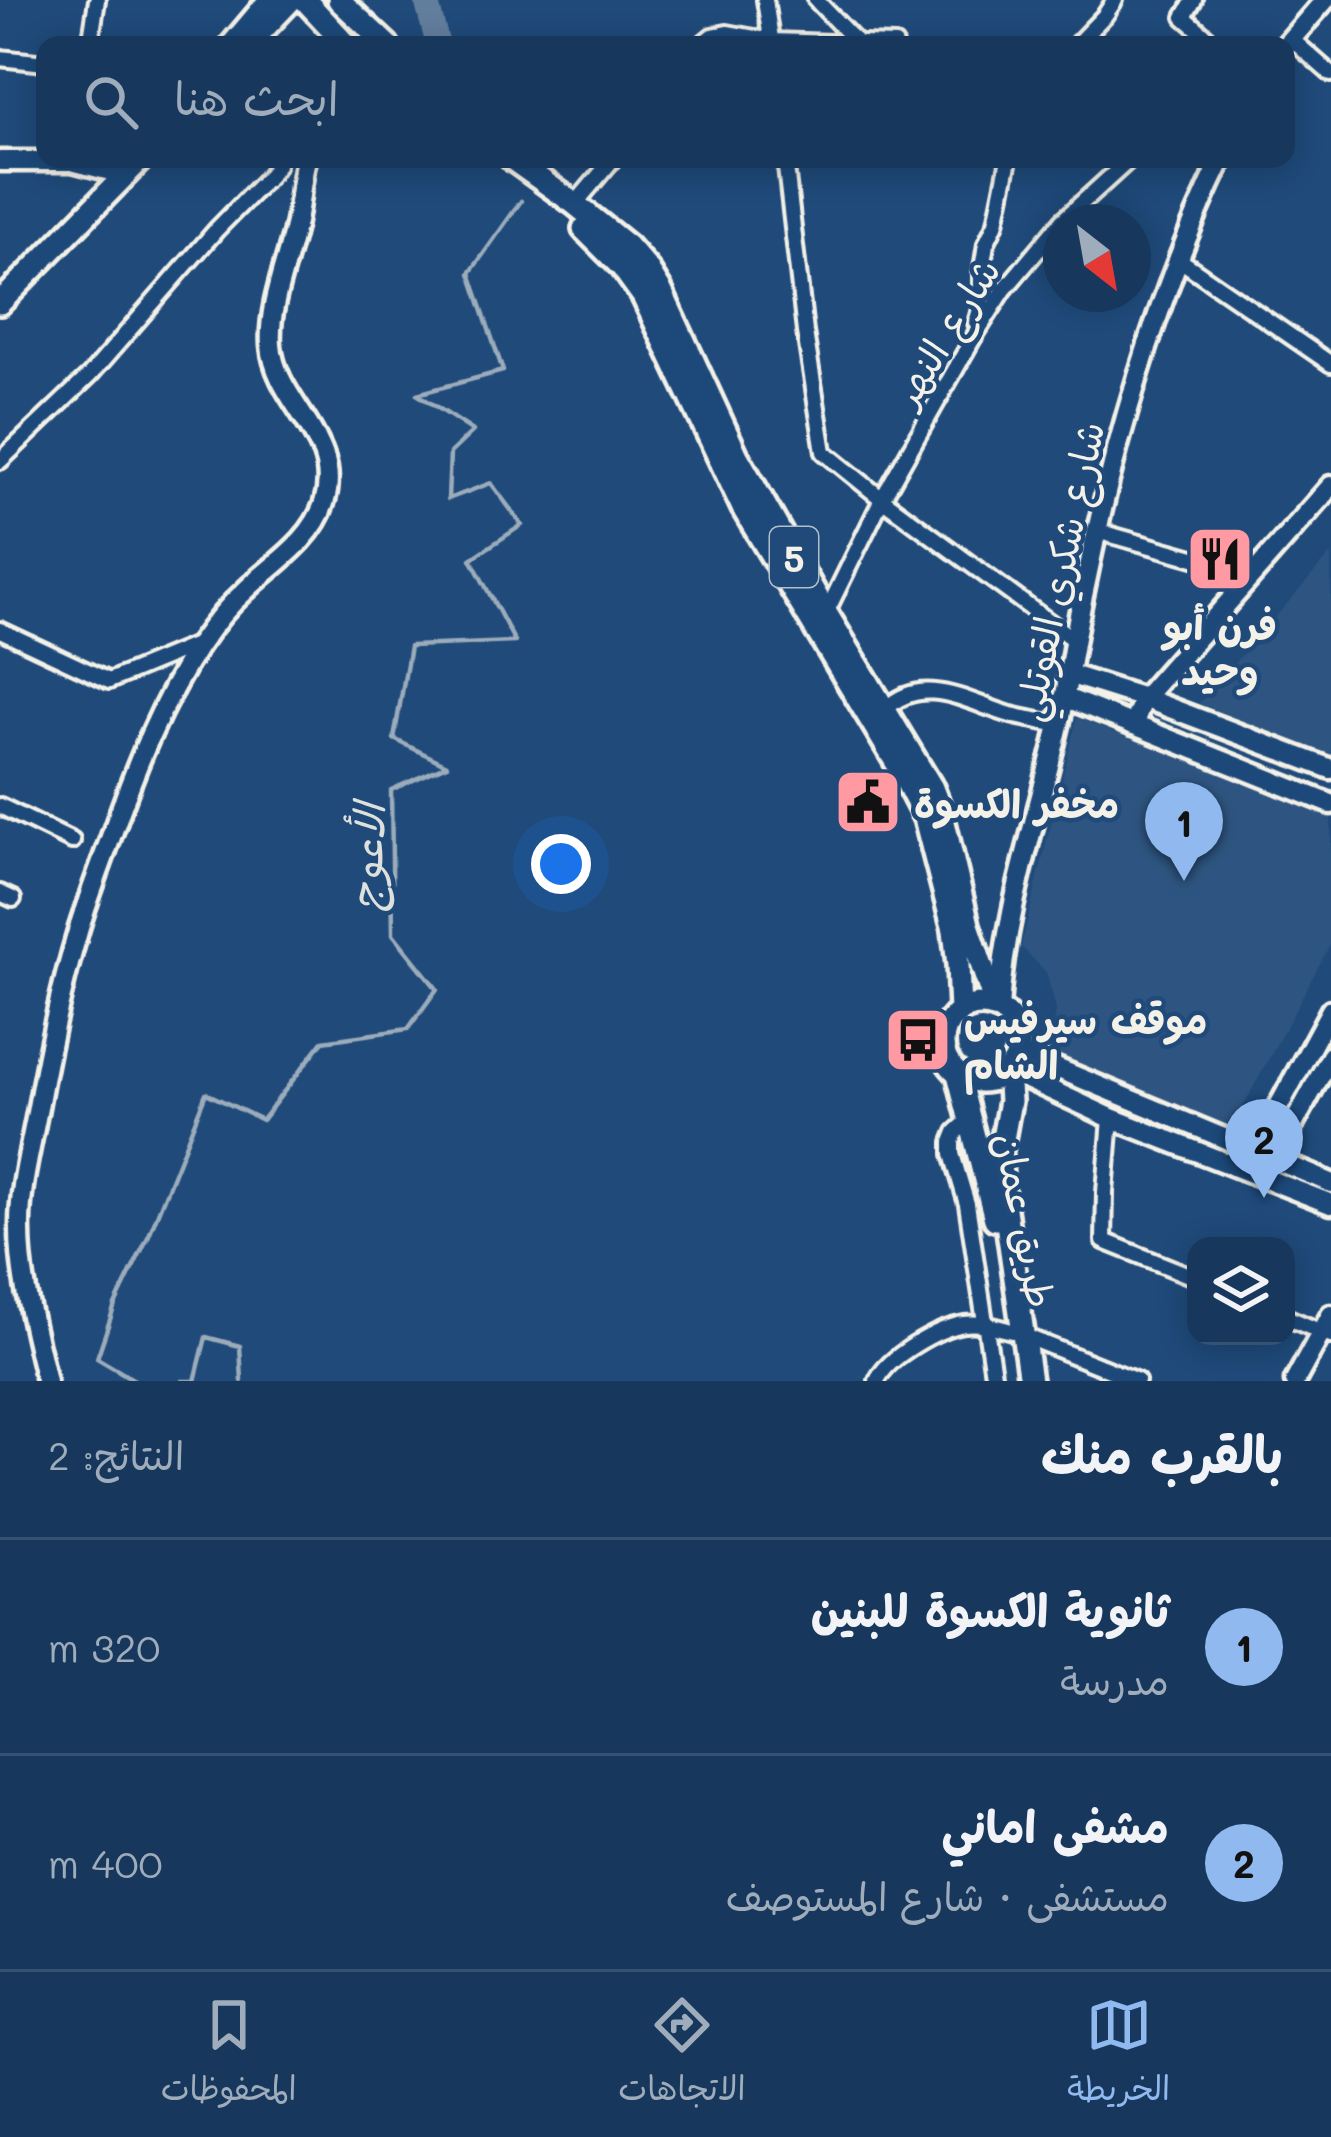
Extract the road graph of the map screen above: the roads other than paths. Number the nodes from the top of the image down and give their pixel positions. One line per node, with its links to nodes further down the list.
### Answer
1 (97, 0): 11 (street)
2 (270, 0): 12 (main road)
3 (291, 0): 13 (main road)
4 (305, 0): 14 (main road)
5 (339, 0): 15 (main road)
6 (765, 0): 16 (street)
7 (816, 0): 17 (street)
8 (1115, 0): 18 (street)
9 (1194, 0): 19 (street)
10 (1318, 2): 20 (street)
11 (91, 36)
12 (240, 36)
13 (257, 36)
14 (339, 36)
15 (377, 36)
16 (771, 36)
17 (850, 36)
18 (1085, 36)
19 (1206, 36)
20 (1292, 36)
21 (1295, 47): 24 (street)
22 (0, 58): 23 (street)
23 (36, 62)
24 (1331, 74)
25 (0, 160): 26 (street)
26 (36, 160)
27 (122, 168): 40 (main road)
28 (122, 168): 41 (main road)
29 (275, 168): 44 (street)
30 (305, 168): 52 (street)
31 (504, 168): 65 (main road, 5)
32 (525, 168): 38 (main road, 5)
33 (605, 168): 38 (street)
34 (786, 168): 46 (street)
35 (1008, 168): 42 (street)
36 (1120, 168): 42 (street, شارع النهر)
37 (1212, 168): 39 (street, شارع شكري القوتلي)
38 (575, 204): 49 (main road, 5)
39 (1177, 258): 43 (street); 47 (street, شارع شكري القوتلي)
40 (0, 286)
41 (0, 303)
42 (971, 340): 46 (street, شارع النهر)
43 (1331, 364)
44 (0, 460)
45 (1331, 486): 48 (street)
46 (882, 499): 49 (street, شارع النهر); 51 (street)
47 (1097, 531): 48 (street); 51 (street, شارع شكري القوتلي)
48 (1252, 574): 55 (street)
49 (826, 613): 56 (main road, 5)
50 (0, 630): 52 (street)
51 (1074, 640): 53 (street, شارع شكري القوتلي)
52 (200, 643): 81 (street)
53 (1068, 674): 54 (street, شارع شكري القوتلي); 55 (street)
54 (1064, 698): 57 (street, شارع شكري القوتلي); 58 (street)
55 (1144, 698): 58 (street); 59 (street)
56 (886, 709): 57 (street); 63 (main road, 5)
57 (1059, 724): 63 (street, شارع شكري القوتلي)
58 (1133, 725): 60 (street)
59 (1331, 769)
60 (1331, 804)
61 (0, 806): 62 (street)
62 (72, 841)
63 (998, 1008): 65 (main road); 67 (main road)
64 (1331, 1010): 70 (street)
65 (960, 1011): 68 (main road)
66 (1331, 1056): 71 (street)
67 (1013, 1061): 68 (main road); 69 (street); 70 (street); 80 (main road, طريق عمان)
68 (958, 1074): 74 (main road, طريق عمان)
69 (1112, 1118): 72 (street); 76 (street)
70 (1253, 1152): 71 (street); 72 (street)
71 (1274, 1161): 72 (street); 73 (street)
72 (1253, 1175): 75 (street)
73 (1331, 1184)
74 (977, 1195): 78 (street); 80 (main road, طريق عمان)
75 (1331, 1204)
76 (1187, 1274)
77 (1295, 1319): 79 (street)
78 (986, 1324): 80 (street); 82 (street); 83 (street)
79 (1328, 1327): 87 (street)
80 (1017, 1333): 84 (main road, طريق عمان); 85 (main road, طريق عمان); 86 (street)
81 (46, 1381)
82 (878, 1381)
83 (994, 1381)
84 (1019, 1381)
85 (1030, 1381)
86 (1137, 1381)
87 (1295, 1381)

